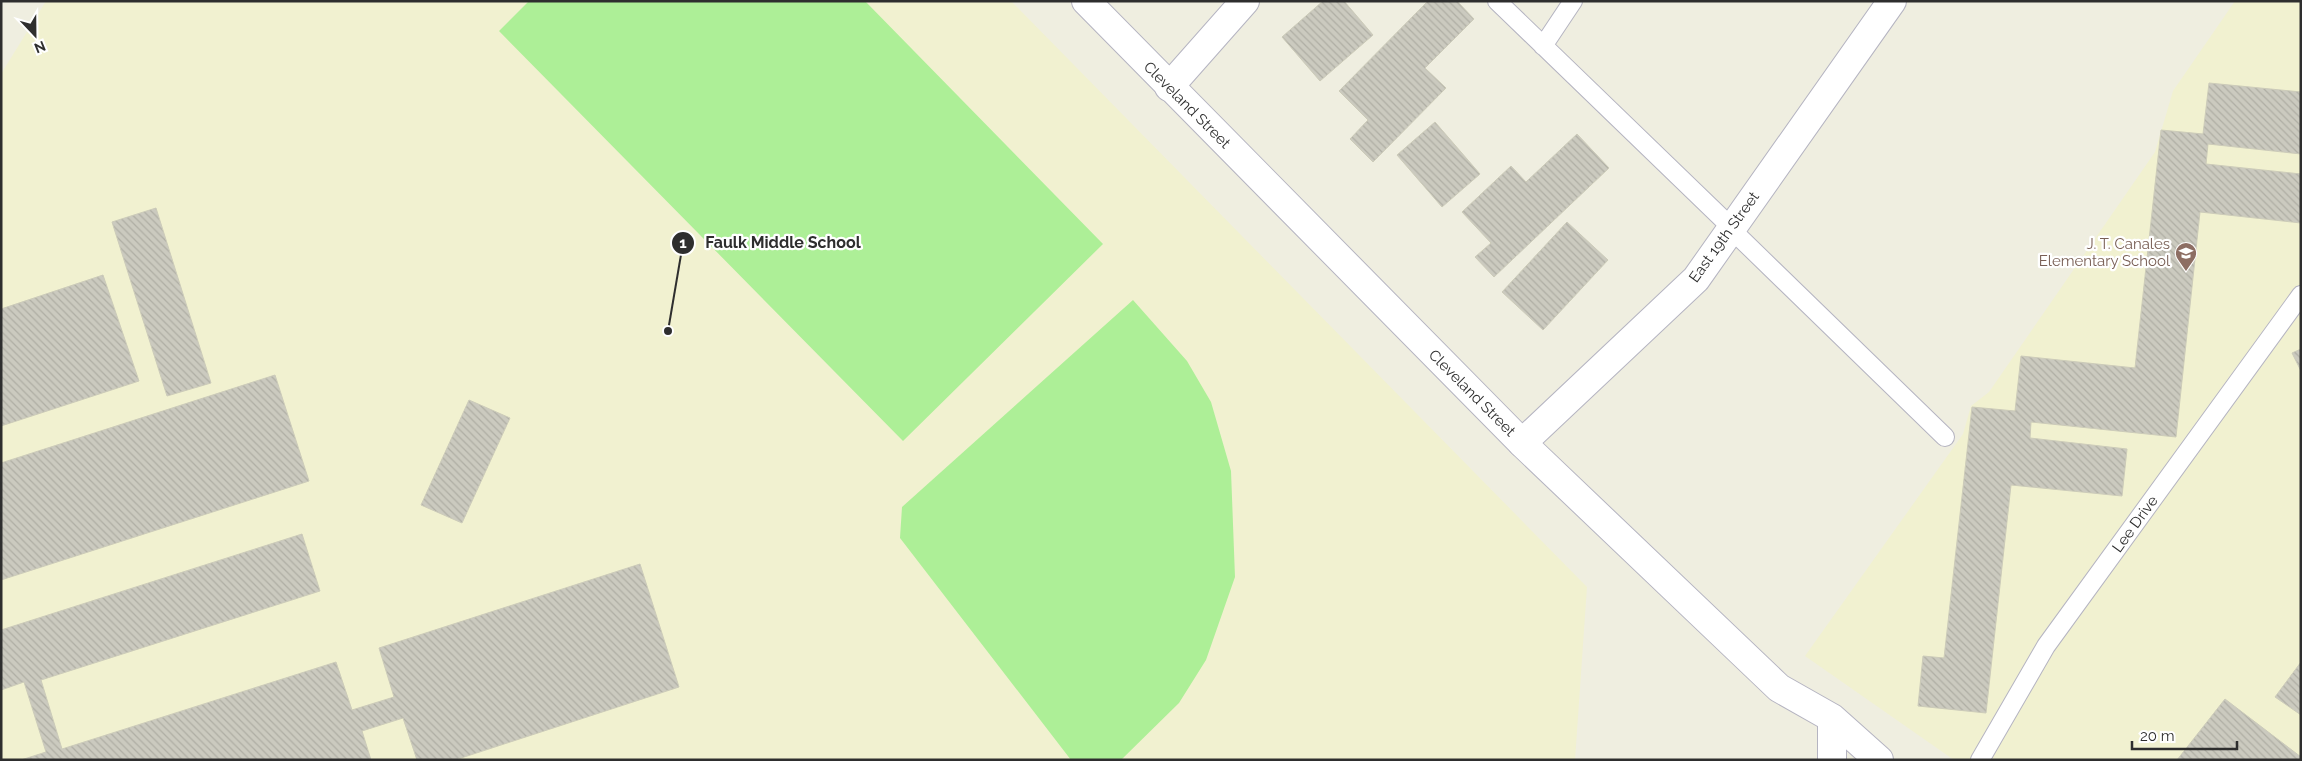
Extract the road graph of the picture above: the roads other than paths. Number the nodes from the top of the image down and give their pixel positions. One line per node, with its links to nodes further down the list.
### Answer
1 (1086, 1): 7 (street, Cleveland Street)
2 (1245, 1): 7 (street)
3 (1497, 1): 6 (lane)
4 (1573, 1): 6 (lane)
5 (1892, 1): 8 (street, East 19th Street)
6 (1543, 46): 8 (lane)
7 (1169, 87): 11 (street, Cleveland Street)
8 (1732, 228): 10 (lane); 11 (street, East 19th Street)
9 (2301, 295): 15 (lane, Lee Drive)
10 (1945, 437)
11 (1522, 443): 12 (street, Cleveland Street)
12 (1832, 718): 13 (street); 14 (street, Cleveland Street)
13 (1832, 760)
14 (1879, 760)
15 (1980, 760)

